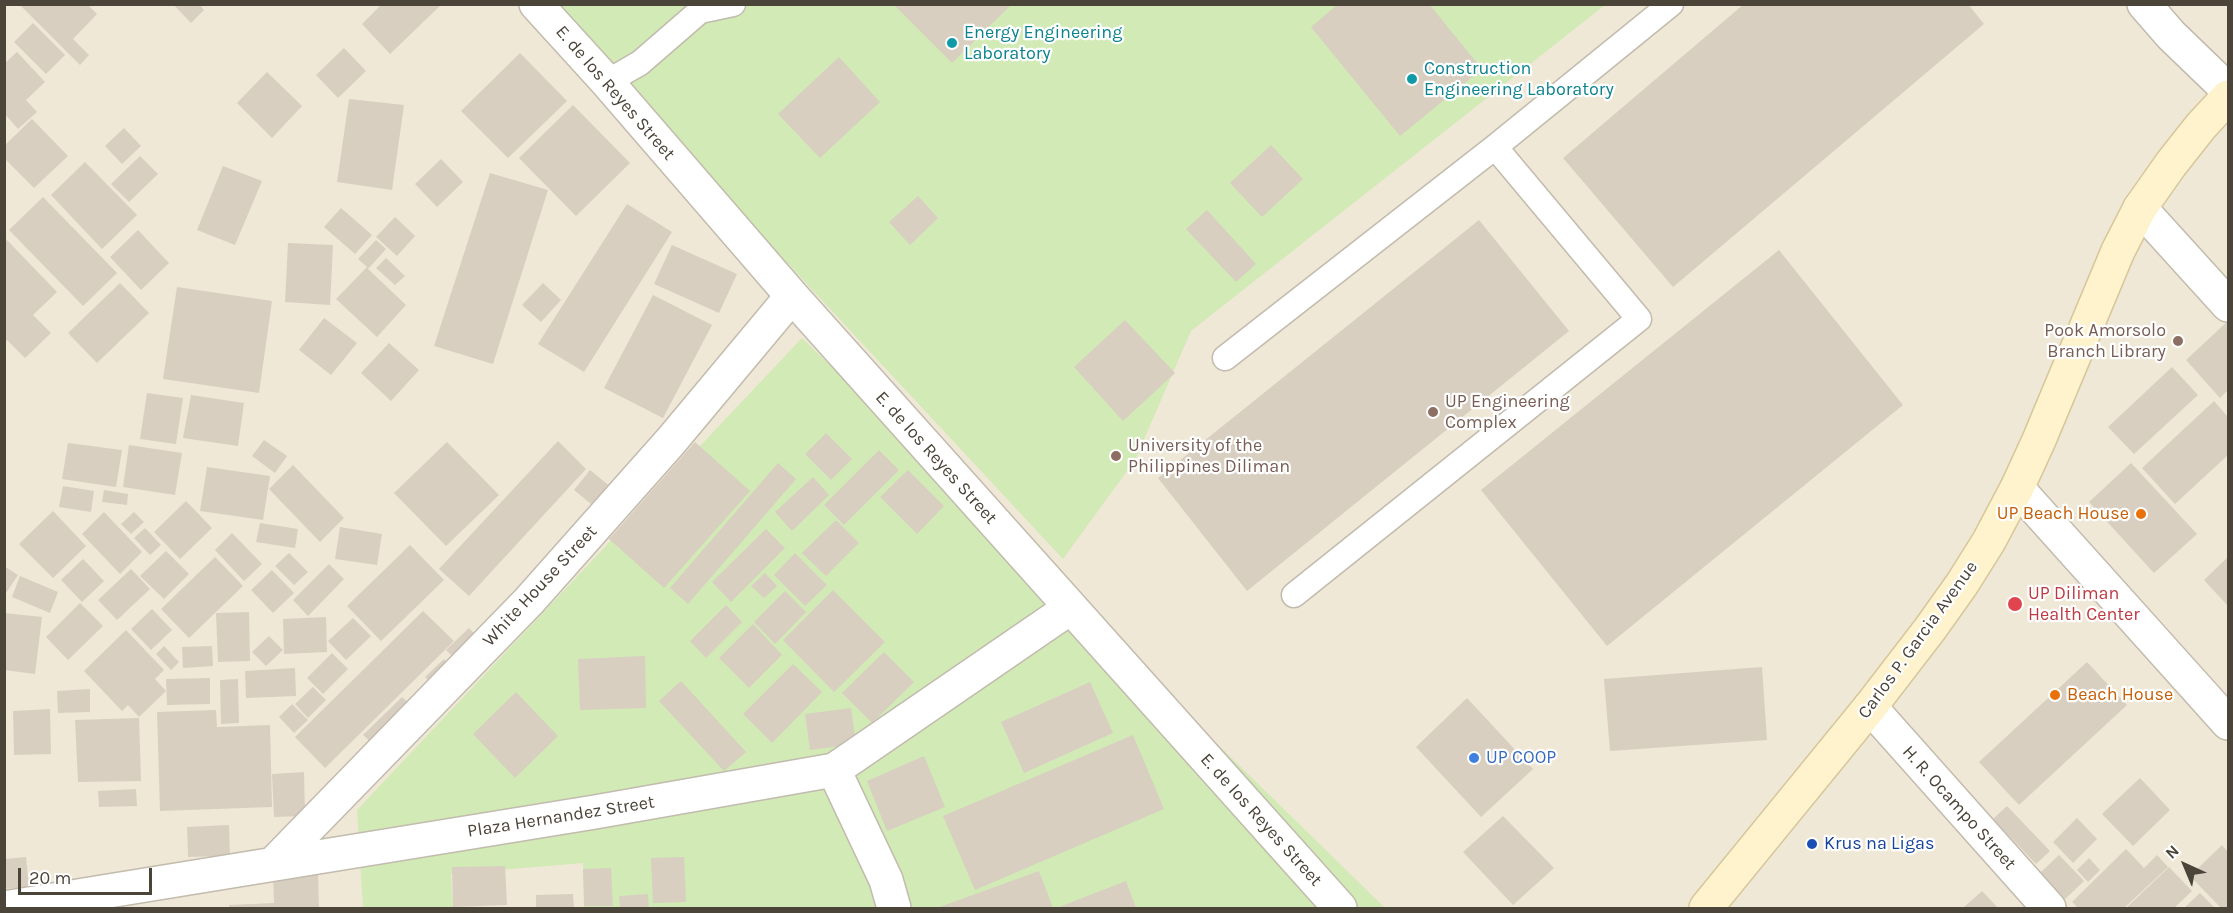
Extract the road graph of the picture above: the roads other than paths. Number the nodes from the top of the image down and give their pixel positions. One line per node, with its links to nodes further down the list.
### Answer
1 (536, 4): 5 (street, E. de los Reyes Street)
2 (733, 4): 5 (lane)
3 (1671, 4): 8 (lane)
4 (2144, 4): 6 (street)
5 (608, 82): 10 (street, E. de los Reyes Street)
6 (2229, 90)
7 (2229, 97): 9 (main road, Carlos P. Garcia Avenue)
8 (1495, 147): 12 (lane); 14 (lane)
9 (2140, 208): 11 (street); 13 (main road, Carlos P. Garcia Avenue)
10 (792, 296): 15 (street, E. de los Reyes Street); 19 (street, White House Street)
11 (2229, 305)
12 (1225, 358)
13 (2017, 488): 16 (main road, Carlos P. Garcia Avenue); 17 (street)
14 (1294, 595)
15 (1070, 608): 18 (street, Plaza Hernandez Street); 22 (street, E. de los Reyes Street)
16 (1870, 707): 23 (main road, Carlos P. Garcia Avenue); 24 (street, H. R. Ocampo Street)
17 (2229, 723)
18 (834, 770): 19 (street, Plaza Hernandez Street); 21 (street)
19 (274, 863): 20 (street, Plaza Hernandez Street)
20 (4, 908)
21 (894, 909)
22 (1340, 909)
23 (1706, 909)
24 (2049, 909)

